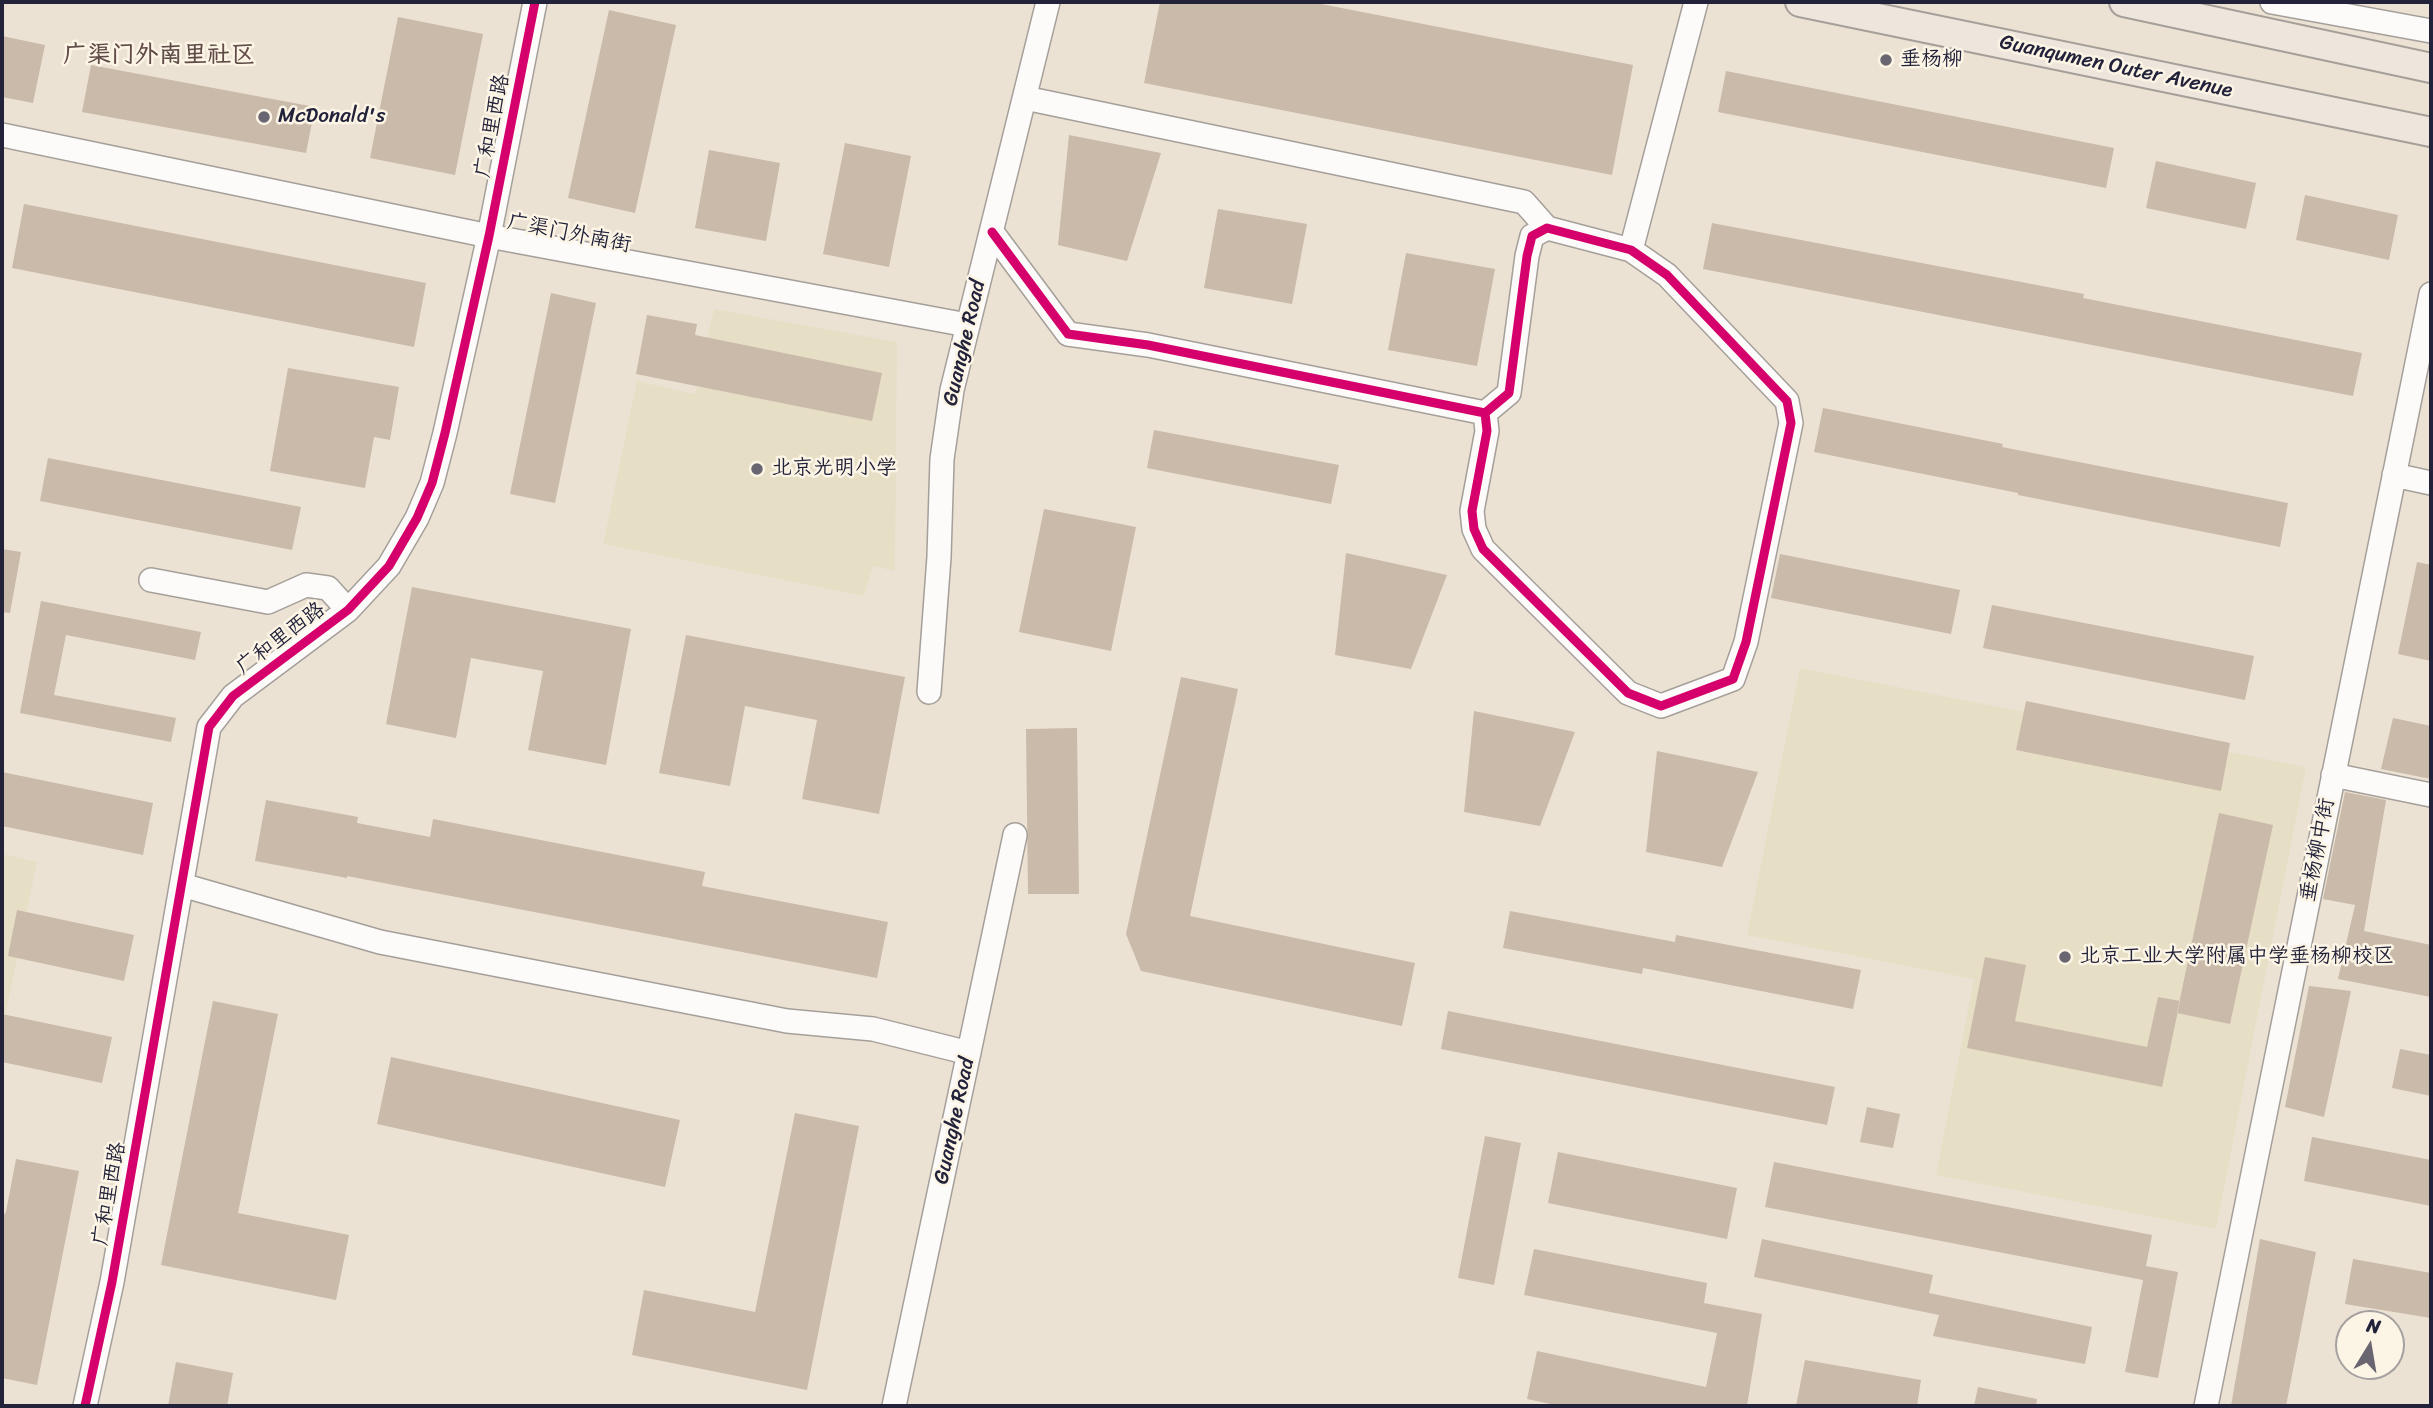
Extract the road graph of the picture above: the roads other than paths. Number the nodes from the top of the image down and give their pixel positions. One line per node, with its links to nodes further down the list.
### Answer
1 (535, 2): 14 (street, 广和里西路)
2 (1048, 2): 9 (street, Guanghe Road)
3 (1696, 2): 15 (street)
4 (1800, 2): 10 (main road, Guanqumen Outer Avenue)
5 (2124, 2): 8 (main road)
6 (2272, 2): 7 (street)
7 (2431, 31)
8 (2431, 68)
9 (1025, 98): 12 (street); 13 (street, Guanghe Road)
10 (2431, 132)
11 (2, 135): 14 (street, 广渠门外南街)
12 (1547, 228): 15 (street); 18 (street)
13 (992, 232): 17 (street, Guanghe Road); 18 (street)
14 (489, 236): 17 (street, 广渠门外南街); 22 (street, 广和里西路)
15 (1631, 250): 18 (street)
16 (2431, 294): 19 (street, 垂杨柳中街)
17 (967, 325): 23 (street, Guanghe Road)
18 (1485, 413)
19 (2394, 475): 20 (street); 24 (street, 垂杨柳中街)
20 (2431, 483)
21 (151, 580): 22 (street, 广和里西路)
22 (348, 611): 27 (street, 广和里西路)
23 (929, 692)
24 (2333, 775): 25 (street); 31 (street, 垂杨柳中街)
25 (2431, 795)
26 (1015, 835): 28 (street, Guanghe Road)
27 (182, 885): 28 (street); 29 (street, 广和里西路)
28 (969, 1053): 30 (street, Guanghe Road)
29 (85, 1406)
30 (894, 1406)
31 (2206, 1406)

